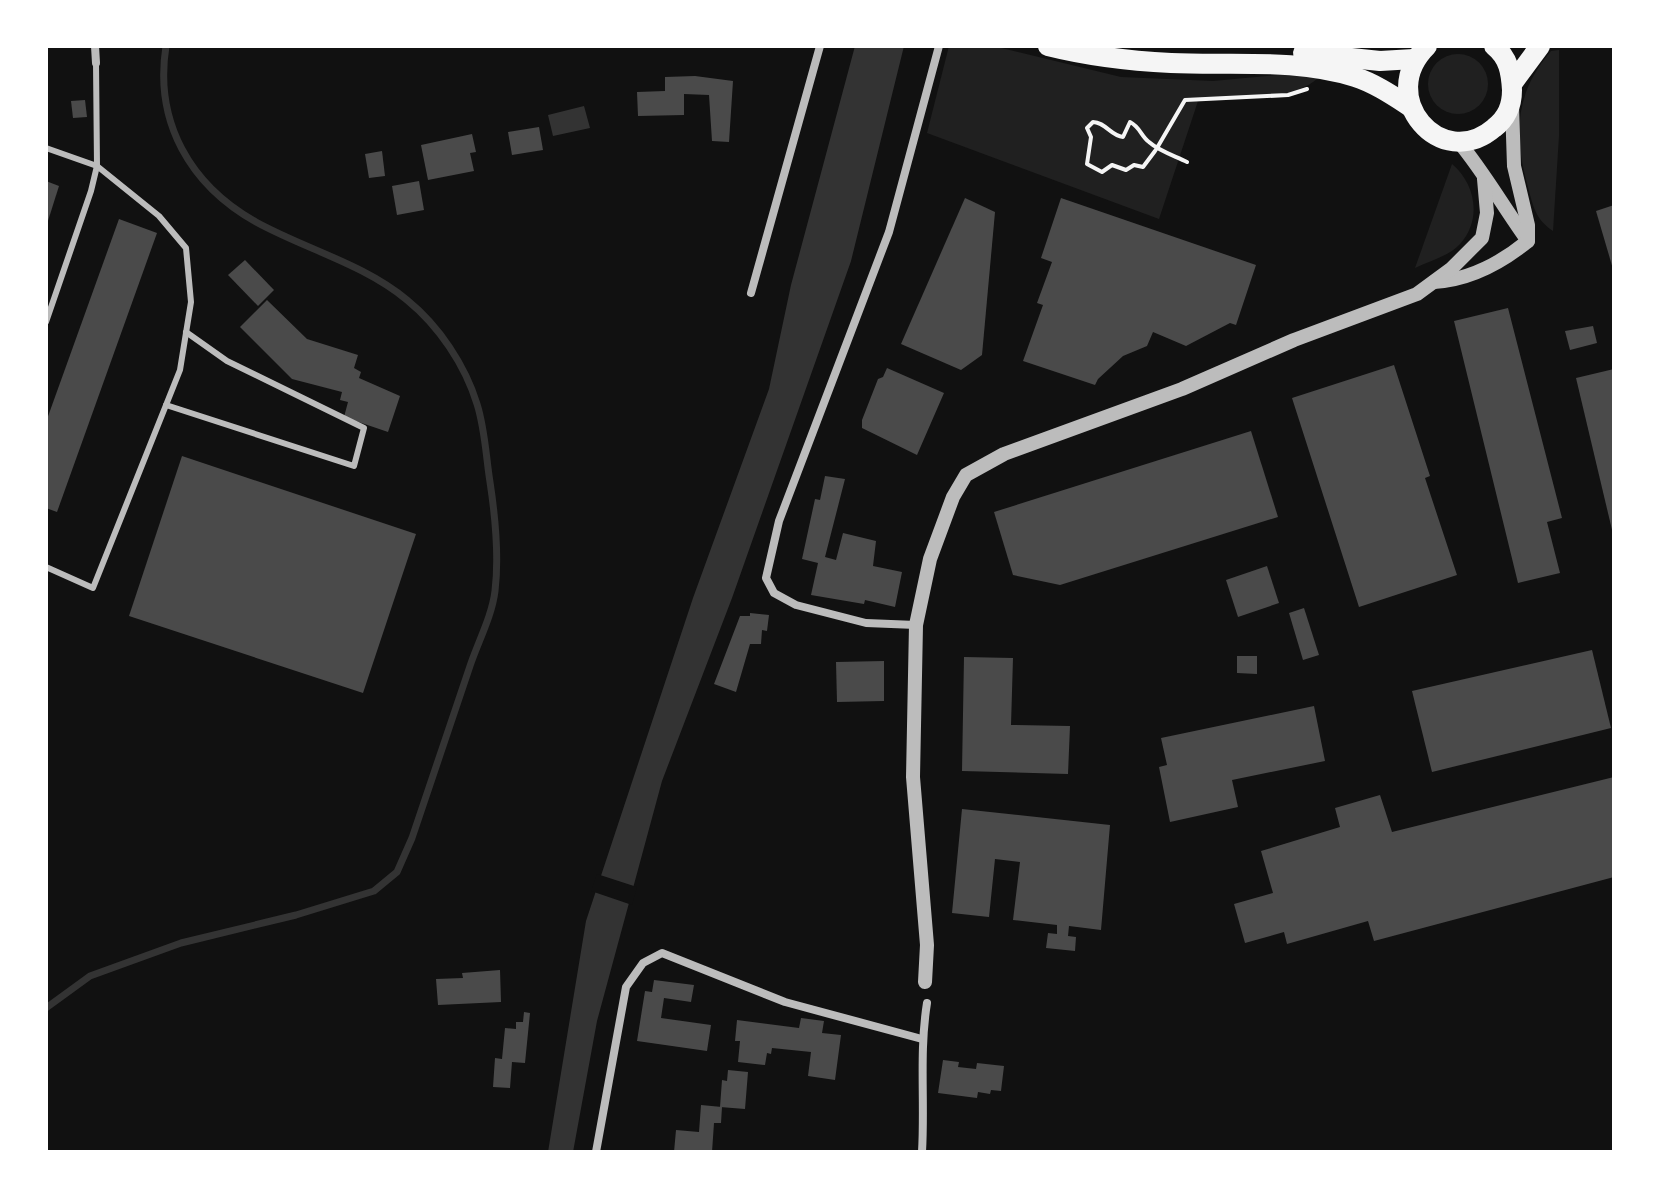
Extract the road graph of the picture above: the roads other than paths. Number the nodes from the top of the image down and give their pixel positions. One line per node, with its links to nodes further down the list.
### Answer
1 (95, 46): 9 (street)
2 (820, 46): 19 (street)
3 (939, 46): 24 (street)
4 (1048, 46): 11 (main road)
5 (1103, 46): 8 (main road)
6 (1494, 46): 10 (main road)
7 (1540, 46): 10 (main road)
8 (1420, 53): 11 (main road)
9 (96, 63): 15 (lane)
10 (1512, 84): 12 (main road)
11 (1409, 106): 13 (main road)
12 (1512, 106): 13 (main road); 17 (street)
13 (1458, 141): 16 (street)
14 (46, 148): 15 (lane)
15 (97, 166): 20 (lane); 21 (lane)
16 (1484, 179): 17 (street); 18 (street)
17 (1528, 241): 18 (street)
18 (1433, 282): 24 (street)
19 (751, 293)
20 (46, 322)
21 (186, 332): 22 (lane); 22 (lane)
22 (166, 405): 23 (lane)
23 (46, 567)
24 (916, 625): 25 (street)
25 (925, 982)
26 (927, 1003): 27 (street)
27 (922, 1039): 28 (street); 29 (street)
28 (596, 1152)
29 (922, 1152)

